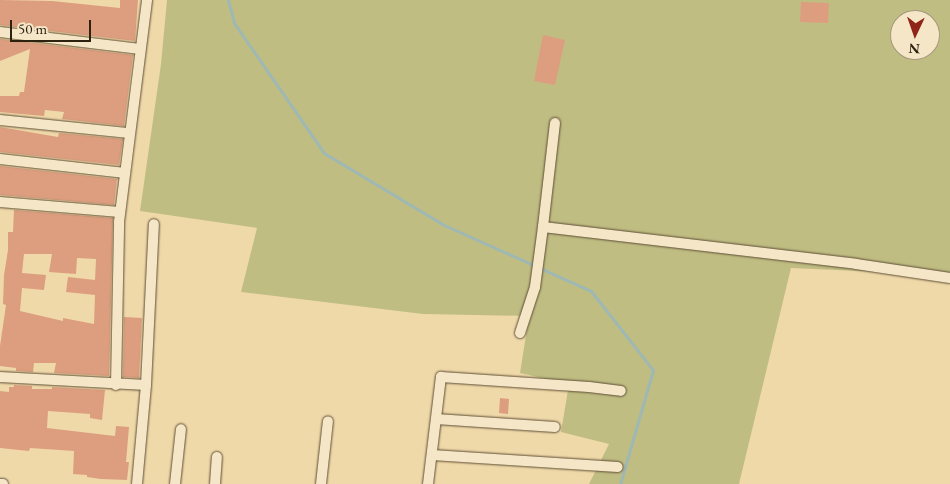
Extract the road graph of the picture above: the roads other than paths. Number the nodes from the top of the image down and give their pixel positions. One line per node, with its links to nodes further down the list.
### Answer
1 (147, 0): 3 (street)
2 (0, 32): 3 (street)
3 (140, 49): 6 (street)
4 (0, 120): 6 (street)
5 (555, 123): 12 (street)
6 (129, 133): 8 (street)
7 (0, 159): 8 (street)
8 (125, 173): 10 (street)
9 (0, 202): 10 (street)
10 (120, 212): 16 (street)
11 (154, 224): 17 (street)
12 (544, 227): 13 (street); 14 (street)
13 (950, 278)
14 (520, 333)
15 (0, 377): 16 (street)
16 (116, 385): 17 (street)
17 (146, 385): 26 (street)
18 (621, 391): 19 (street)
19 (436, 419): 21 (street); 23 (street)
20 (328, 421): 29 (street)
21 (555, 427)
22 (181, 430): 27 (street)
23 (432, 455): 25 (street); 30 (street)
24 (217, 457): 28 (street)
25 (618, 467)
26 (136, 484)
27 (175, 484)
28 (215, 484)
29 (321, 484)
30 (428, 484)

